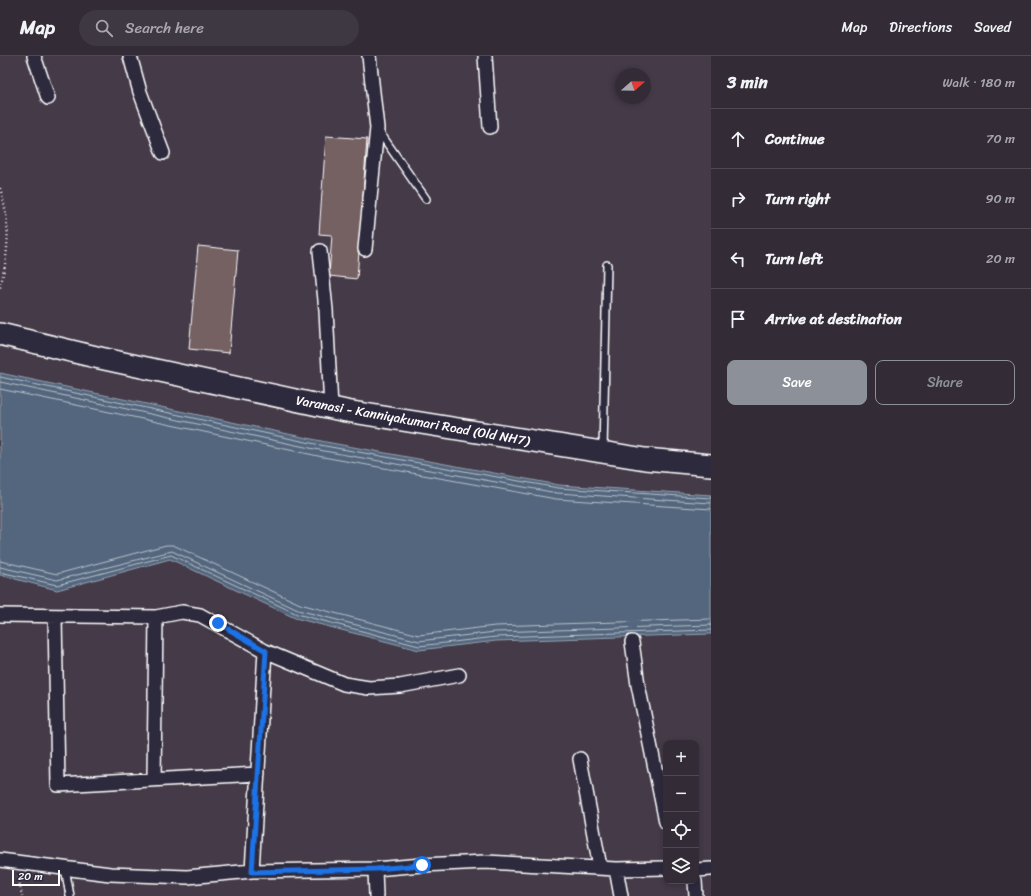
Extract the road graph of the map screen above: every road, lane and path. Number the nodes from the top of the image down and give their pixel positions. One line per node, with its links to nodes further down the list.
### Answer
1 (34, 56): 5 (street)
2 (130, 56): 8 (street)
3 (368, 56): 7 (street)
4 (485, 56): 6 (street)
5 (48, 98)
6 (490, 127)
7 (377, 128): 10 (lane); 11 (street)
8 (163, 153)
9 (0, 188): 14 (path)
10 (426, 199)
11 (365, 249)
12 (320, 251): 16 (street)
13 (607, 265): 17 (lane)
14 (0, 288)
15 (0, 334): 16 (main road, Varanasi - Kanniyakumari Road (Old NH7))
16 (331, 408): 17 (main road, Varanasi - Kanniyakumari Road (Old NH7))
17 (603, 452): 18 (main road, Varanasi - Kanniyakumari Road (Old NH7))
18 (711, 465)
19 (0, 615): 20 (street)
20 (55, 616): 21 (street); 27 (street)
21 (156, 617): 23 (street); 27 (street)
22 (632, 642): 28 (street)
23 (266, 651): 24 (street); 26 (street)
24 (459, 675)
25 (580, 758): 31 (street)
26 (258, 774): 27 (street); 38 (street)
27 (154, 780)
28 (664, 812)
29 (0, 860): 30 (street)
30 (15, 862): 32 (street); 40 (path)
31 (600, 867): 34 (street); 35 (street)
32 (65, 868): 38 (street); 41 (lane)
33 (663, 868): 35 (street)
34 (376, 869): 38 (street); 42 (street)
35 (616, 869): 43 (street)
36 (711, 869): 37 (street)
37 (699, 870)
38 (252, 872)
39 (695, 884): 44 (street)
40 (22, 896)
41 (70, 896)
42 (376, 896)
43 (621, 896)
44 (696, 896)

